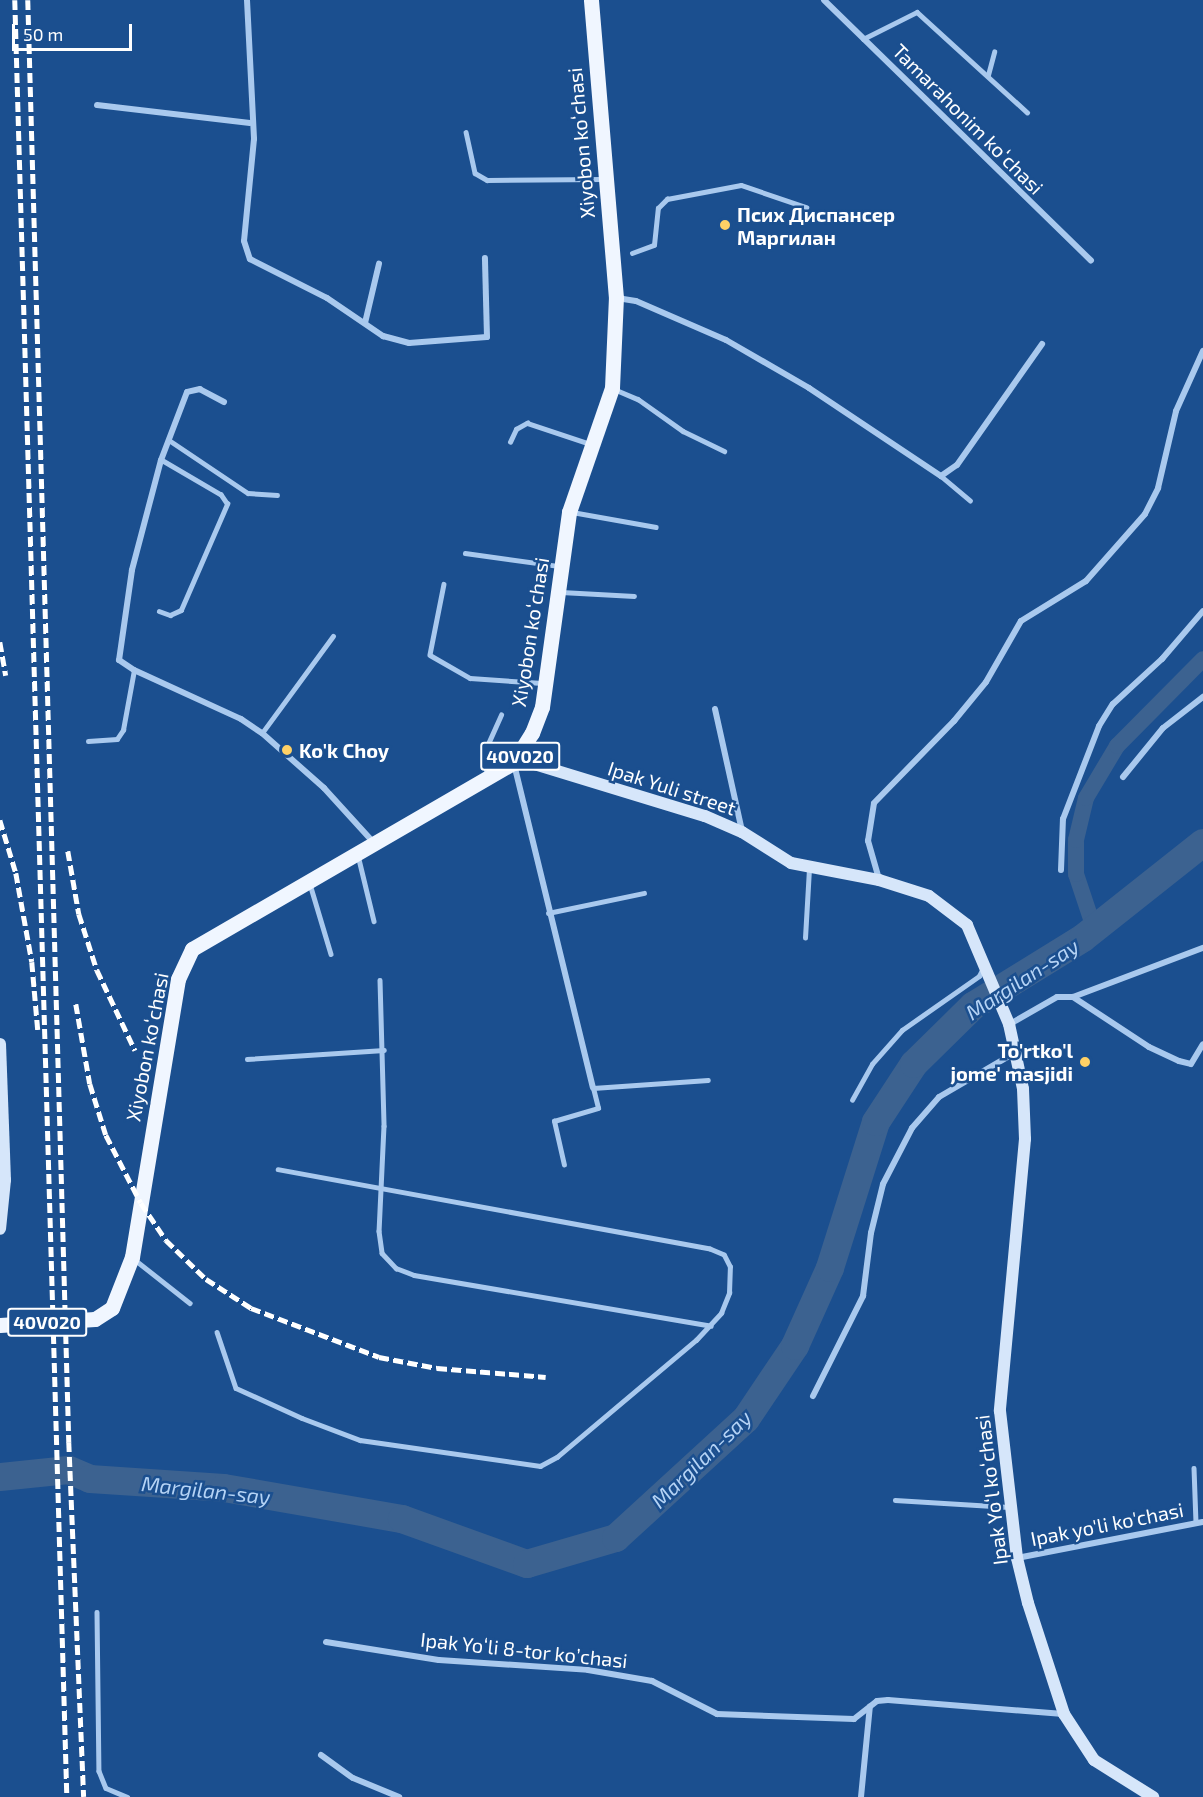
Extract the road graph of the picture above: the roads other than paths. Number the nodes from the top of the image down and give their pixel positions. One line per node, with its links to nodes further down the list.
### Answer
1 (247, 0): 9 (street)
2 (591, 0): 11 (main road, Xiyobon koʻchasi / 40V020)
3 (824, 0): 4 (street, Tamarahonim koʻchasi)
4 (863, 39): 6 (lane); 15 (street, Tamarahonim koʻchasi)
5 (994, 52): 6 (lane)
6 (988, 75): 8 (lane)
7 (97, 105): 9 (street)
8 (1027, 112)
9 (250, 123): 18 (street)
10 (466, 132): 11 (lane)
11 (606, 179): 17 (main road, Xiyobon koʻchasi / 40V020)
12 (806, 207): 13 (lane)
13 (632, 254)
14 (485, 258): 18 (street)
15 (1091, 261)
16 (380, 264): 18 (street)
17 (616, 298): 21 (main road, Xiyobon koʻchasi / 40V020); 28 (street)
18 (365, 323)
19 (1042, 344): 28 (street)
20 (1203, 351): 56 (street)
21 (612, 388): 25 (main road, Xiyobon koʻchasi / 40V020); 26 (lane)
22 (224, 402): 23 (street)
23 (169, 440): 27 (street); 29 (lane)
24 (510, 442): 25 (lane)
25 (592, 445): 31 (main road, Xiyobon koʻchasi / 40V020)
26 (724, 451)
27 (161, 460): 38 (lane); 41 (street)
28 (941, 476): 30 (lane)
29 (277, 495)
30 (970, 500)
31 (569, 512): 32 (lane); 34 (main road, Xiyobon koʻchasi / 40V020)
32 (656, 527)
33 (465, 553): 34 (lane)
34 (562, 567): 36 (main road, Xiyobon koʻchasi / 40V020)
35 (444, 584): 42 (lane)
36 (558, 592): 37 (lane); 42 (main road, Xiyobon koʻchasi / 40V020)
37 (634, 596)
38 (159, 611)
39 (1203, 611): 55 (street)
40 (333, 636): 46 (lane)
41 (134, 670): 46 (street); 47 (lane)
42 (545, 683): 48 (main road, Xiyobon koʻchasi / 40V020)
43 (1203, 697): 49 (street)
44 (715, 709): 51 (street)
45 (501, 715): 50 (lane)
46 (262, 733): 52 (street)
47 (88, 741)
48 (516, 761): 50 (main road, Xiyobon koʻchasi / 40V020); 51 (street, Ipak Yuli street); 59 (street)
49 (1123, 777)
50 (488, 778): 52 (main road, Xiyobon koʻchasi / 40V020)
51 (742, 832): 54 (street, Ipak Yuli street)
52 (374, 843): 53 (main road, Xiyobon koʻchasi / 40V020)
53 (357, 853): 57 (main road, Xiyobon koʻchasi / 40V020); 60 (lane)
54 (809, 866): 56 (street, Ipak Yuli street); 61 (lane)
55 (1061, 870)
56 (879, 879): 64 (street, Ipak Yuli street)
57 (309, 881): 63 (lane); 81 (main road, Xiyobon koʻchasi / 40V020)
58 (644, 894): 59 (lane)
59 (548, 913): 75 (street)
60 (374, 921)
61 (805, 938)
62 (1203, 948): 66 (street)
63 (331, 954)
64 (985, 962): 67 (street, Ipak Yuli street); 76 (lane)
65 (380, 980): 71 (lane)
66 (1073, 997): 68 (street); 70 (street)
67 (1001, 1004): 68 (street, Ipak Yoʻl koʻchasi)
68 (1009, 1024): 72 (street, Ipak Yoʻl koʻchasi)
69 (0, 1044): 80 (street)
70 (1203, 1044)
71 (384, 1050): 73 (lane); 79 (lane)
72 (1016, 1052): 86 (street); 89 (street, Ipak Yoʻl koʻchasi)
73 (247, 1059)
74 (708, 1080): 75 (lane)
75 (593, 1089): 77 (lane)
76 (852, 1100)
77 (564, 1165)
78 (278, 1170): 79 (lane)
79 (382, 1190): 84 (lane); 84 (lane)
80 (0, 1229)
81 (132, 1257): 82 (lane); 83 (main road, Xiyobon koʻchasi / 40V020)
82 (190, 1303)
83 (0, 1325)
84 (711, 1326): 85 (lane)
85 (217, 1332)
86 (813, 1396)
87 (1194, 1468): 90 (lane)
88 (895, 1500): 89 (lane)
89 (1012, 1507): 91 (street, Ipak Yoʻl koʻchasi)
90 (1200, 1523): 91 (street, Ipak yo'li ko'chasi)
91 (1017, 1558): 95 (street, Ipak Yoʻl koʻchasi)
92 (97, 1612): 97 (lane)
93 (326, 1642): 94 (street, Ipak Yoʻli 8-tor koʼchasi)
94 (870, 1706): 95 (street, Ipak Yoʻli 8-tor koʼchasi); 99 (street)
95 (1064, 1714): 100 (street, Ipak Yoʻl koʻchasi)
96 (321, 1755): 98 (street)
97 (127, 1797)
98 (399, 1797)
99 (861, 1797)
100 (1153, 1797)

